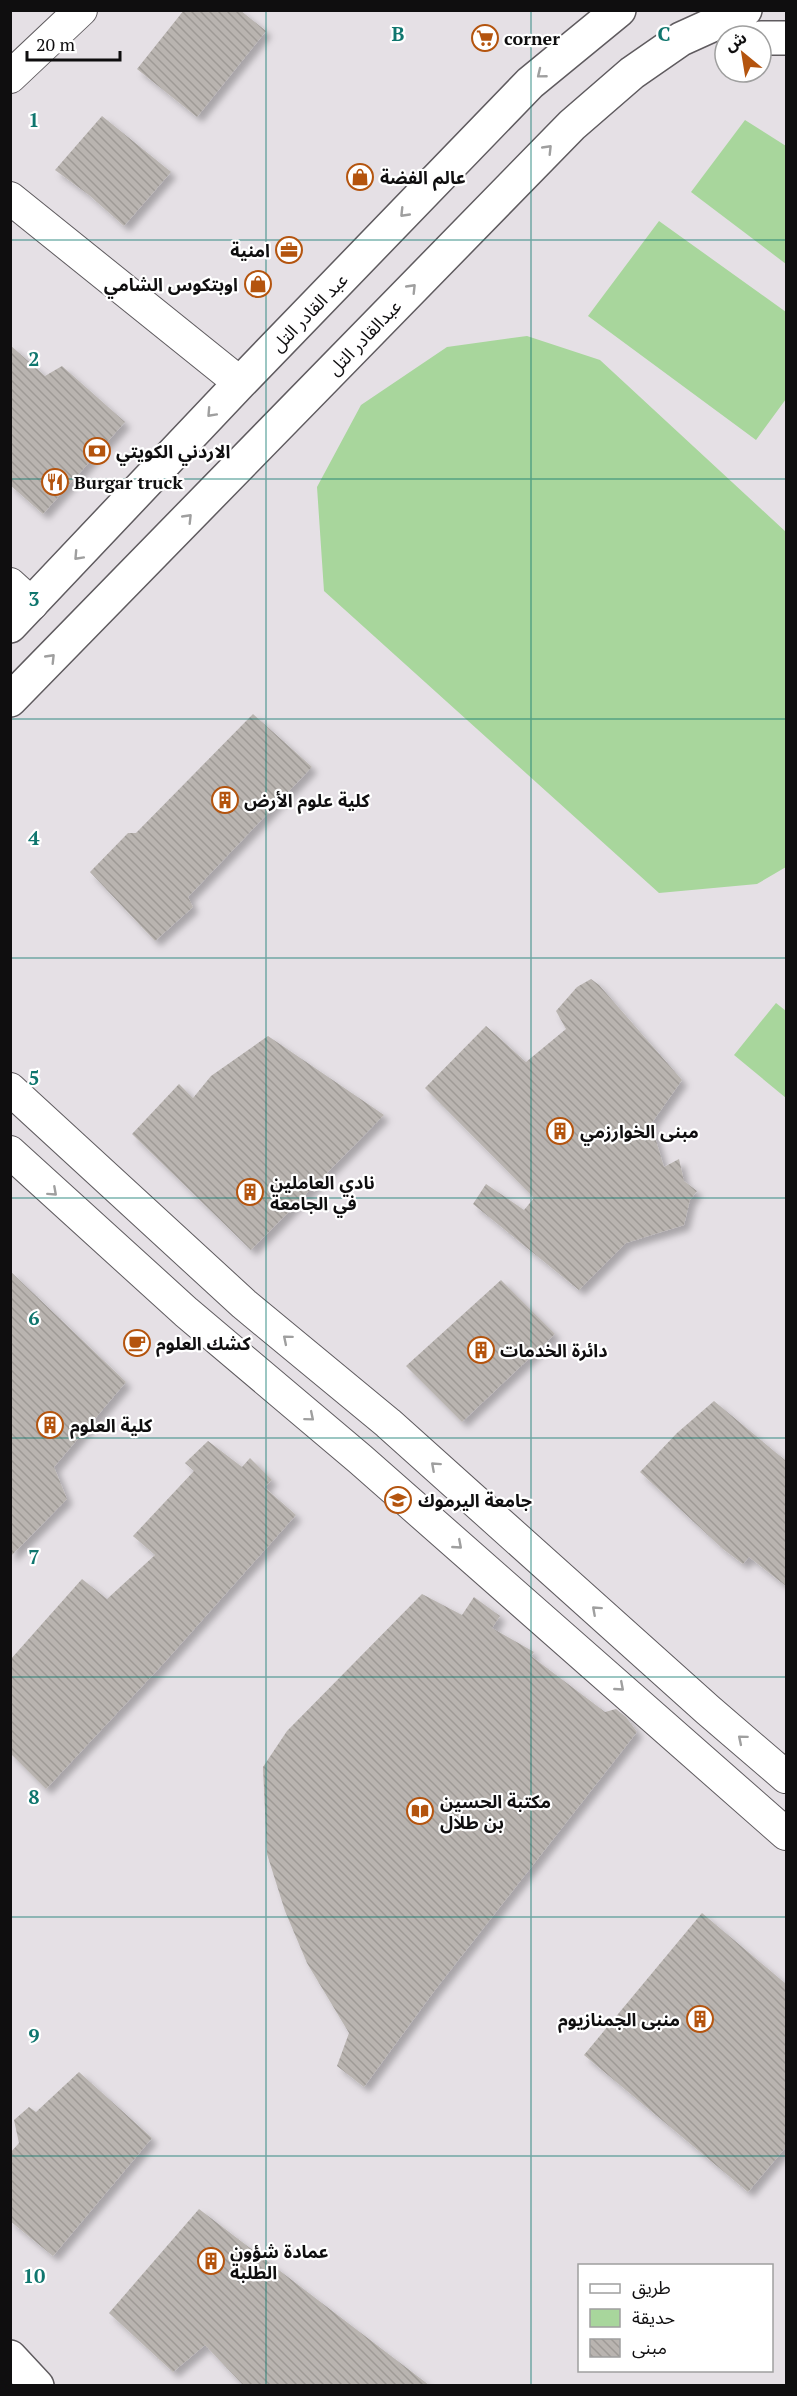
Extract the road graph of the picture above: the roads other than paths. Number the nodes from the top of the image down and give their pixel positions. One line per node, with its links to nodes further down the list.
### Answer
1 (81, 10): 6 (street)
2 (745, 10): 5 (main road, عبدالقادر التل)
3 (618, 11): 8 (main road, عبد القادر التل, one-way to 8)
4 (713, 38): 5 (main road)
5 (681, 39): 10 (main road, عبدالقادر التل, one-way to 5)
6 (10, 77)
7 (10, 198): 8 (street)
8 (240, 383): 9 (main road, عبد القادر التل, one-way to 9)
9 (18, 605)
10 (10, 700)
11 (10, 1089): 13 (street)
12 (10, 1152): 14 (street, one-way to 14)
13 (244, 1304): 14 (street); 15 (street, one-way to 13)
14 (216, 1338): 16 (street, one-way to 16)
15 (786, 1777)
16 (786, 1834)
17 (10, 2357): 18 (main road)
18 (37, 2385)

